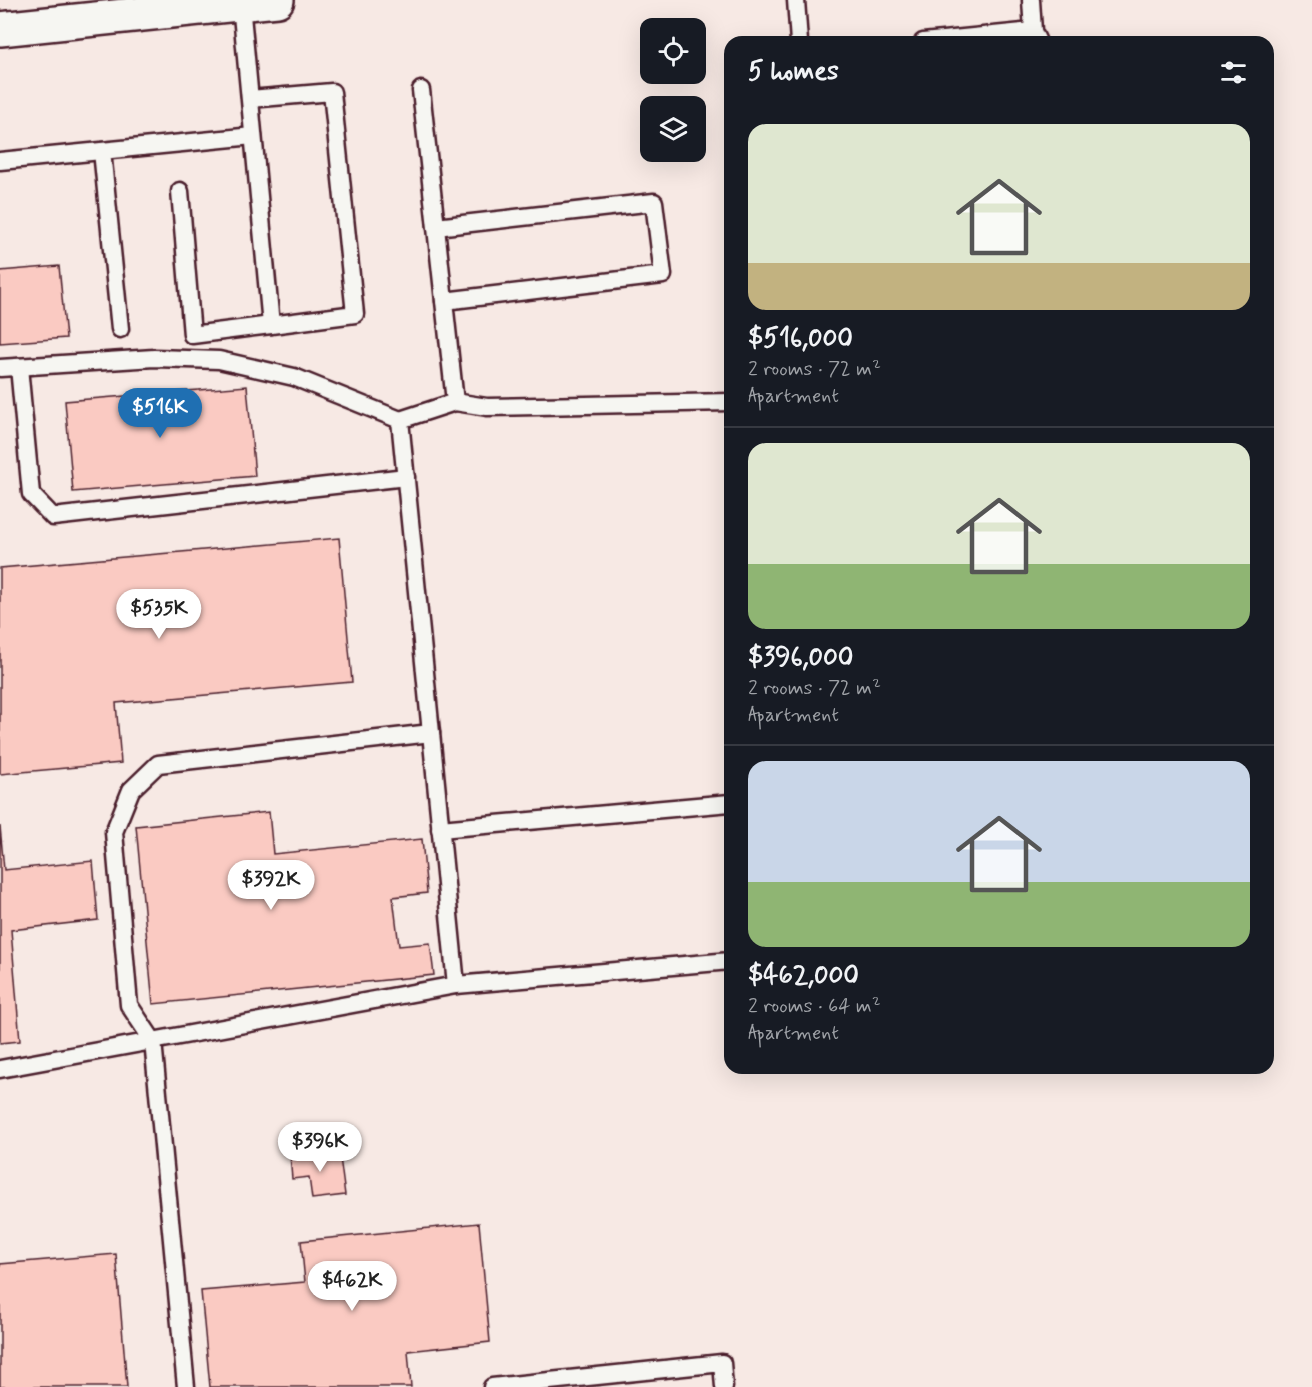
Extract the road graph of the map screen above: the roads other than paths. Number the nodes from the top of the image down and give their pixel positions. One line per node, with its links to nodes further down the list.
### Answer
1 (277, 0): 4 (street)
2 (796, 0): 6 (lane)
3 (1030, 0): 7 (lane)
4 (241, 4): 5 (street); 9 (lane)
5 (0, 29)
6 (799, 36)
7 (1036, 36)
8 (421, 90): 14 (lane)
9 (250, 99): 10 (lane); 16 (lane)
10 (253, 136): 11 (lane); 16 (lane)
11 (102, 151): 12 (lane); 17 (lane)
12 (0, 161)
13 (180, 191): 16 (lane)
14 (436, 227): 15 (lane); 15 (lane)
15 (444, 301): 20 (lane)
16 (271, 325)
17 (120, 329)
18 (19, 367): 19 (lane); 22 (lane); 23 (lane)
19 (0, 368)
20 (455, 402): 21 (lane); 22 (lane)
21 (724, 402)
22 (400, 420): 23 (lane)
23 (405, 477): 24 (lane)
24 (431, 733): 26 (lane); 29 (lane)
25 (724, 804): 26 (lane)
26 (440, 829): 28 (lane)
27 (724, 962): 28 (lane)
28 (456, 985): 29 (lane)
29 (153, 1041): 30 (lane); 31 (lane)
30 (0, 1070)
31 (186, 1387)
32 (492, 1387): 33 (lane)
33 (724, 1387)

